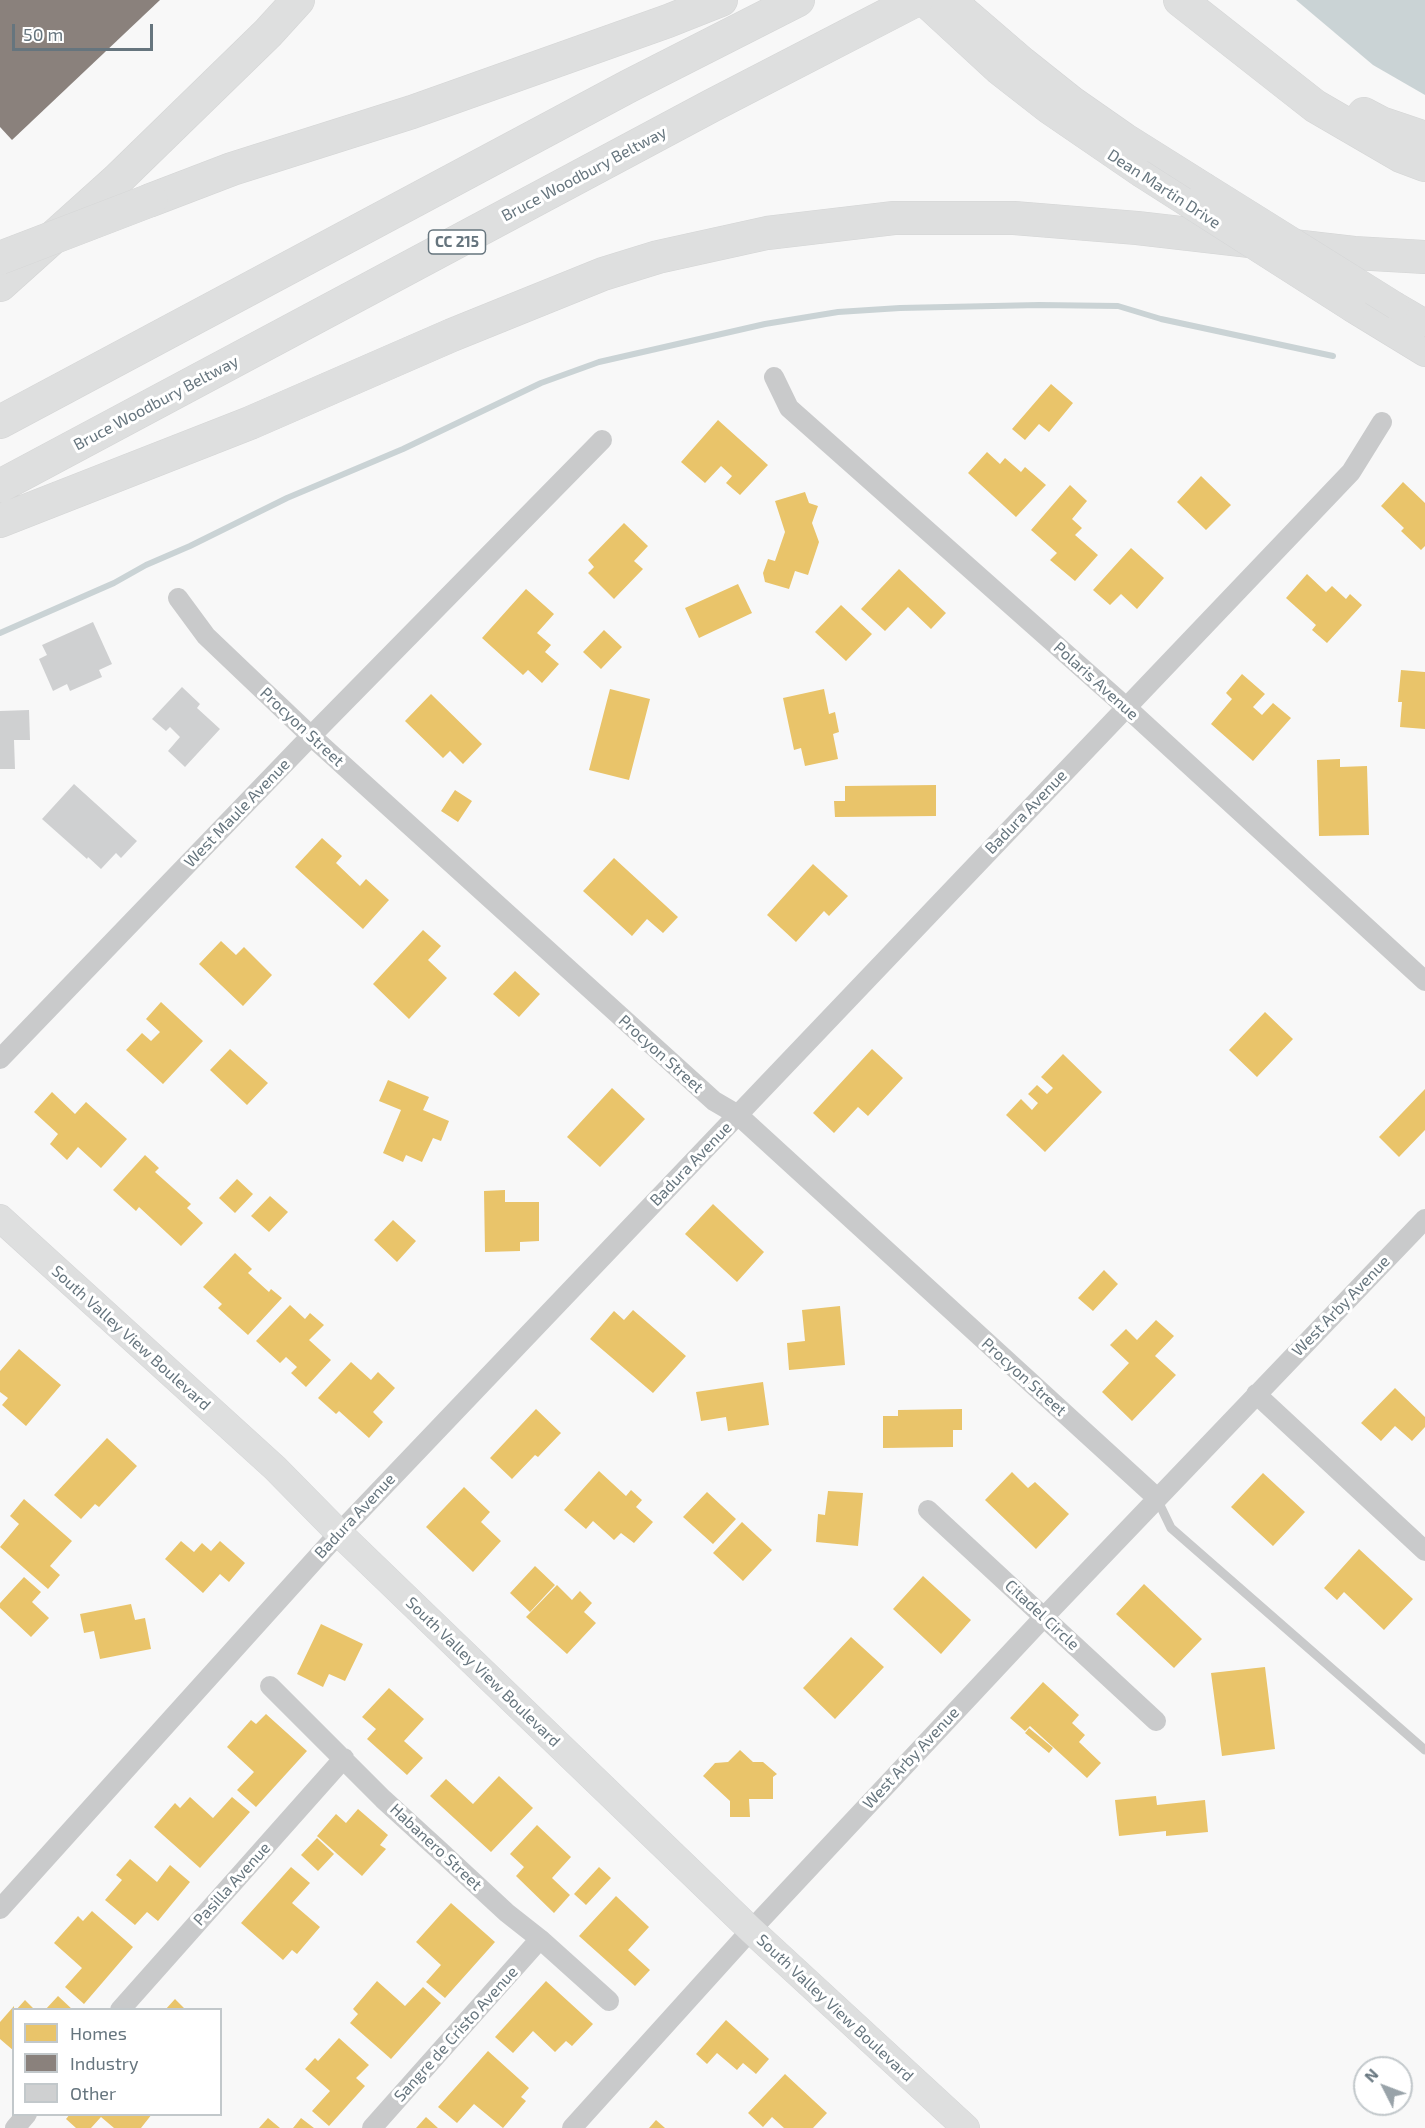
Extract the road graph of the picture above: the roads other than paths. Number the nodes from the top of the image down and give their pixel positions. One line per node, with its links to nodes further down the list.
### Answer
1 (272, 0): 12 (highway)
2 (298, 0): 12 (highway)
3 (721, 0): 15 (highway, bridge)
4 (798, 0): 21 (highway)
5 (916, 0): 24 (highway, Bruce Woodbury Beltway / CC 215)
6 (921, 0): 19 (main road, Dean Martin Drive, bridge)
7 (954, 0): 18 (main road, Dean Martin Drive, bridge)
8 (1180, 0): 9 (highway)
9 (1274, 75): 10 (highway); 11 (highway)
10 (1425, 138)
11 (1425, 165)
12 (117, 180): 17 (highway)
13 (1354, 253): 14 (highway); 16 (highway); 25 (highway)
14 (1425, 257)
15 (0, 258)
16 (1425, 269)
17 (0, 285)
18 (1425, 323)
19 (1425, 353)
20 (774, 377): 27 (street, Polaris Avenue)
21 (0, 422)
22 (1382, 422): 27 (street, Badura Avenue)
23 (603, 440): 28 (street, West Maule Avenue)
24 (0, 486)
25 (0, 521)
26 (178, 598): 28 (street, Procyon Street)
27 (1125, 707): 29 (street, Polaris Avenue); 31 (street, Badura Avenue)
28 (310, 736): 30 (street, West Maule Avenue); 31 (street, Procyon Street)
29 (1425, 981)
30 (0, 1059)
31 (738, 1115): 35 (street, Procyon Street); 37 (street, Badura Avenue)
32 (0, 1218): 37 (main road, South Valley View Boulevard)
33 (1425, 1219): 34 (street, West Arby Avenue)
34 (1256, 1394): 35 (street, West Arby Avenue); 38 (street)
35 (1157, 1498): 39 (street, West Arby Avenue); 42 (lane)
36 (928, 1510): 39 (street, Citadel Circle)
37 (339, 1533): 44 (street, Badura Avenue); 45 (main road, South Valley View Boulevard)
38 (1425, 1551)
39 (1044, 1617): 41 (street, Citadel Circle); 45 (street, West Arby Avenue)
40 (270, 1686): 43 (street, Habanero Street)
41 (1156, 1721)
42 (1425, 1750)
43 (344, 1758): 46 (street, Habanero Street); 48 (street, Pasilla Avenue)
44 (0, 1909)
45 (751, 1930): 52 (street, West Arby Avenue); 53 (main road, South Valley View Boulevard)
46 (540, 1939): 47 (street, Habanero Street); 51 (street, Sangre de Cristo Avenue)
47 (609, 2001)
48 (122, 2008)
49 (26, 2116): 50 (street)
50 (15, 2128)
51 (372, 2128)
52 (572, 2128)
53 (966, 2128)

